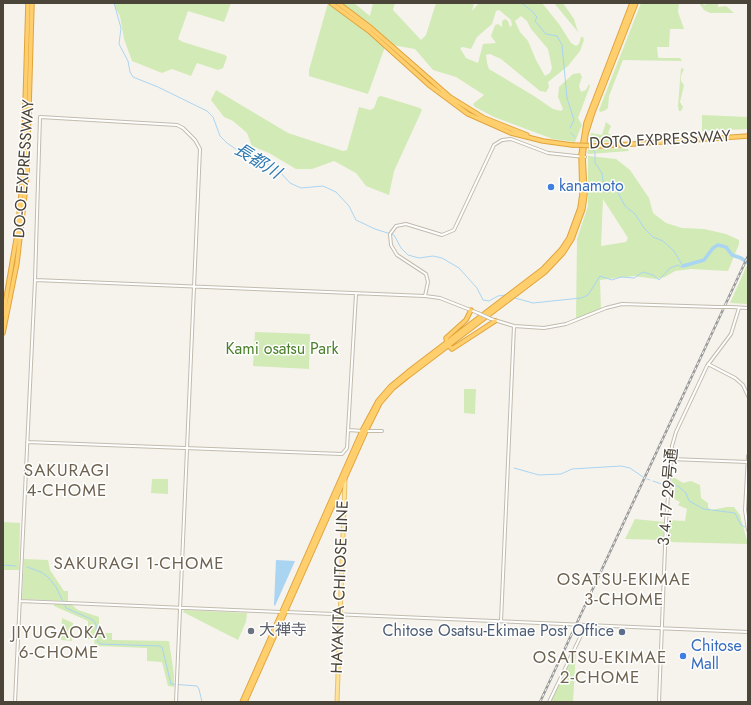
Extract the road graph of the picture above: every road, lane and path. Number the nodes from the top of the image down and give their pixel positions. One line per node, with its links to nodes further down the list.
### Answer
1 (28, 3): 17 (highway, DO-O EXPRESSWAY)
2 (331, 3): 8 (highway, DOTO EXPRESSWAY)
3 (338, 3): 8 (highway, DOTO EXPRESSWAY)
4 (632, 3): 9 (highway)
5 (636, 3): 9 (highway)
6 (33, 4): 20 (highway, DO-O EXPRESSWAY)
7 (748, 136): 8 (highway, DOTO EXPRESSWAY, bridge)
8 (572, 145)
9 (583, 156): 13 (street); 21 (highway)
10 (35, 280): 11 (street); 11 (street); 27 (street)
11 (194, 286): 12 (street); 28 (street)
12 (356, 294): 13 (street); 24 (street)
13 (425, 296): 16 (street)
14 (740, 308): 15 (street); 19 (street, bridge); 22 (street, 3.4.17 29号通)
15 (748, 308)
16 (471, 310): 18 (street, bridge); 21 (highway)
17 (3, 316)
18 (493, 320): 19 (street); 21 (highway)
19 (514, 326): 39 (street)
20 (3, 333)
21 (448, 344): 25 (highway)
22 (708, 364): 23 (street); 30 (street, 3.4.17 29号通)
23 (748, 396)
24 (349, 430): 25 (street); 28 (street)
25 (364, 431): 26 (street); 32 (highway); 33 (highway)
26 (382, 431)
27 (27, 442): 28 (street); 35 (street)
28 (187, 447): 36 (street)
29 (748, 456): 31 (street)
30 (671, 459): 31 (street); 41 (street, 3.4.17 29号通)
31 (748, 462): 34 (street)
32 (343, 473): 33 (main road, HAYAKITA CHITOSE LINE); 37 (highway)
33 (345, 478): 37 (highway); 38 (main road, HAYAKITA CHITOSE LINE)
34 (748, 530)
35 (20, 601): 36 (street); 43 (street)
36 (180, 608): 37 (street); 44 (street)
37 (283, 612): 38 (street); 45 (highway)
38 (340, 614): 39 (street); 46 (main road, HAYAKITA CHITOSE LINE)
39 (501, 621): 40 (street)
40 (586, 625): 41 (street); 47 (street)
41 (662, 628): 42 (street); 48 (street, 3.4.17 29号通)
42 (748, 632)
43 (15, 702)
44 (176, 702)
45 (244, 702)
46 (337, 702)
47 (549, 702)
48 (659, 702)

